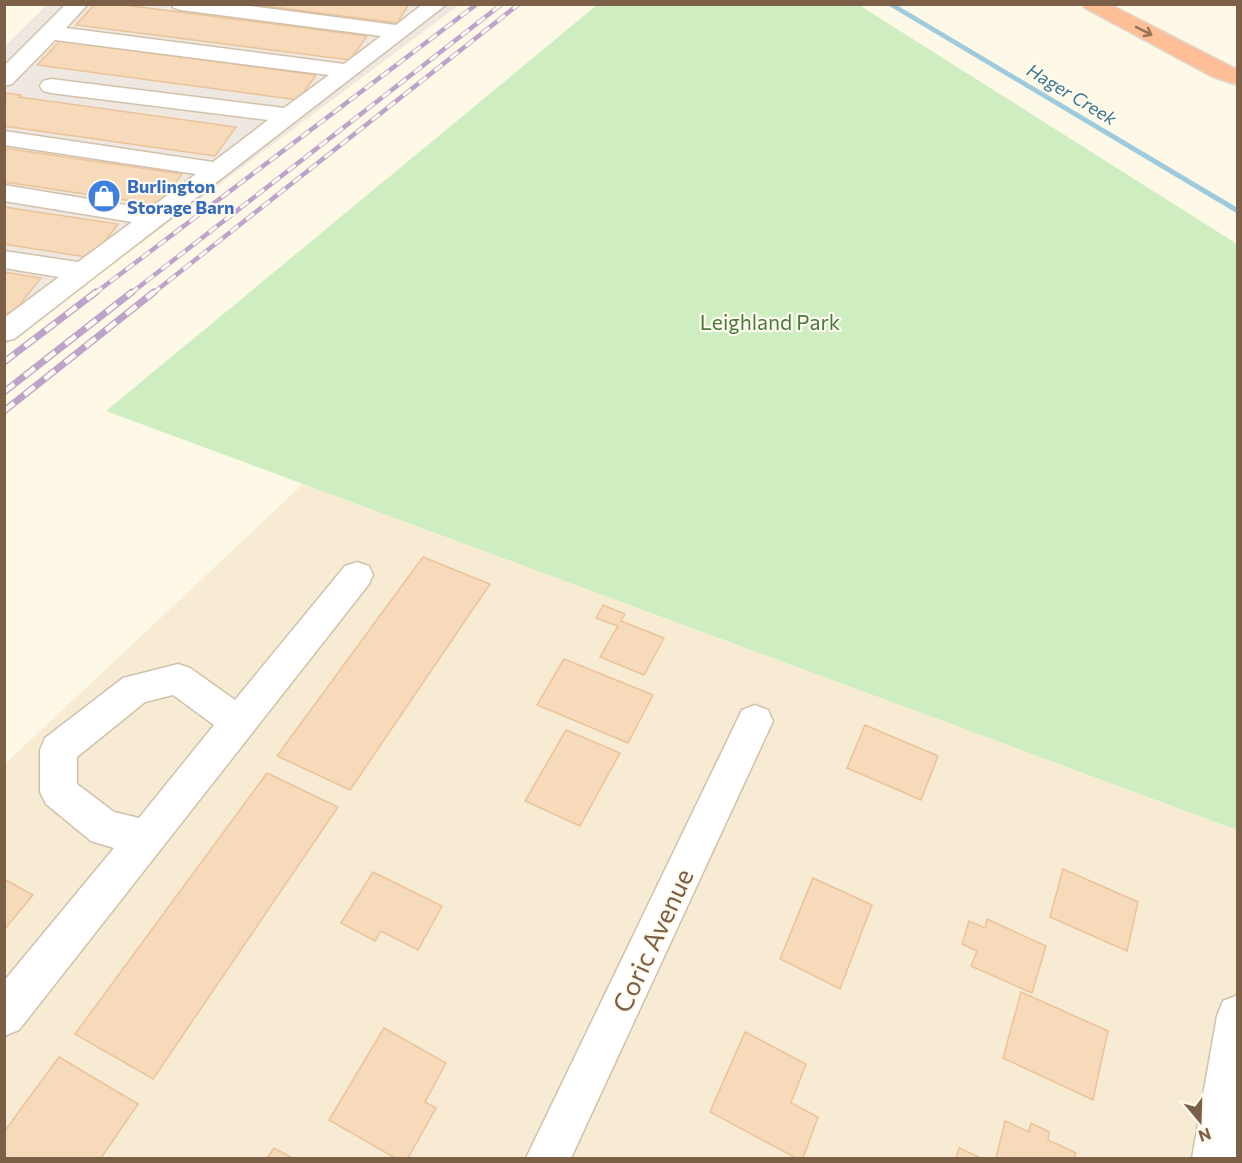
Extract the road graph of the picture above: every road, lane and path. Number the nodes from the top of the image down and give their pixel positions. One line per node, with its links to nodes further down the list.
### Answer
1 (78, 4): 7 (street)
2 (181, 4): 6 (street)
3 (437, 4): 6 (street)
4 (1092, 4): 10 (highway, one-way to 10)
5 (1132, 4): 8 (highway)
6 (400, 32): 9 (street)
7 (51, 33): 9 (street); 11 (street)
8 (1238, 61)
9 (349, 71): 13 (street)
10 (1238, 78)
11 (4, 79)
12 (51, 86): 13 (street)
13 (290, 116): 15 (street)
14 (4, 138): 15 (street)
15 (219, 170): 17 (street)
16 (4, 193): 17 (street)
17 (155, 218): 19 (street)
18 (4, 259): 19 (street)
19 (84, 272): 20 (street)
20 (4, 332)
21 (357, 575): 23 (street)
22 (756, 721): 28 (street, Coric Avenue)
23 (239, 723): 24 (street); 24 (street)
24 (148, 838): 25 (street)
25 (4, 1015)
26 (1238, 1016): 27 (street)
27 (1224, 1139)
28 (548, 1158)

